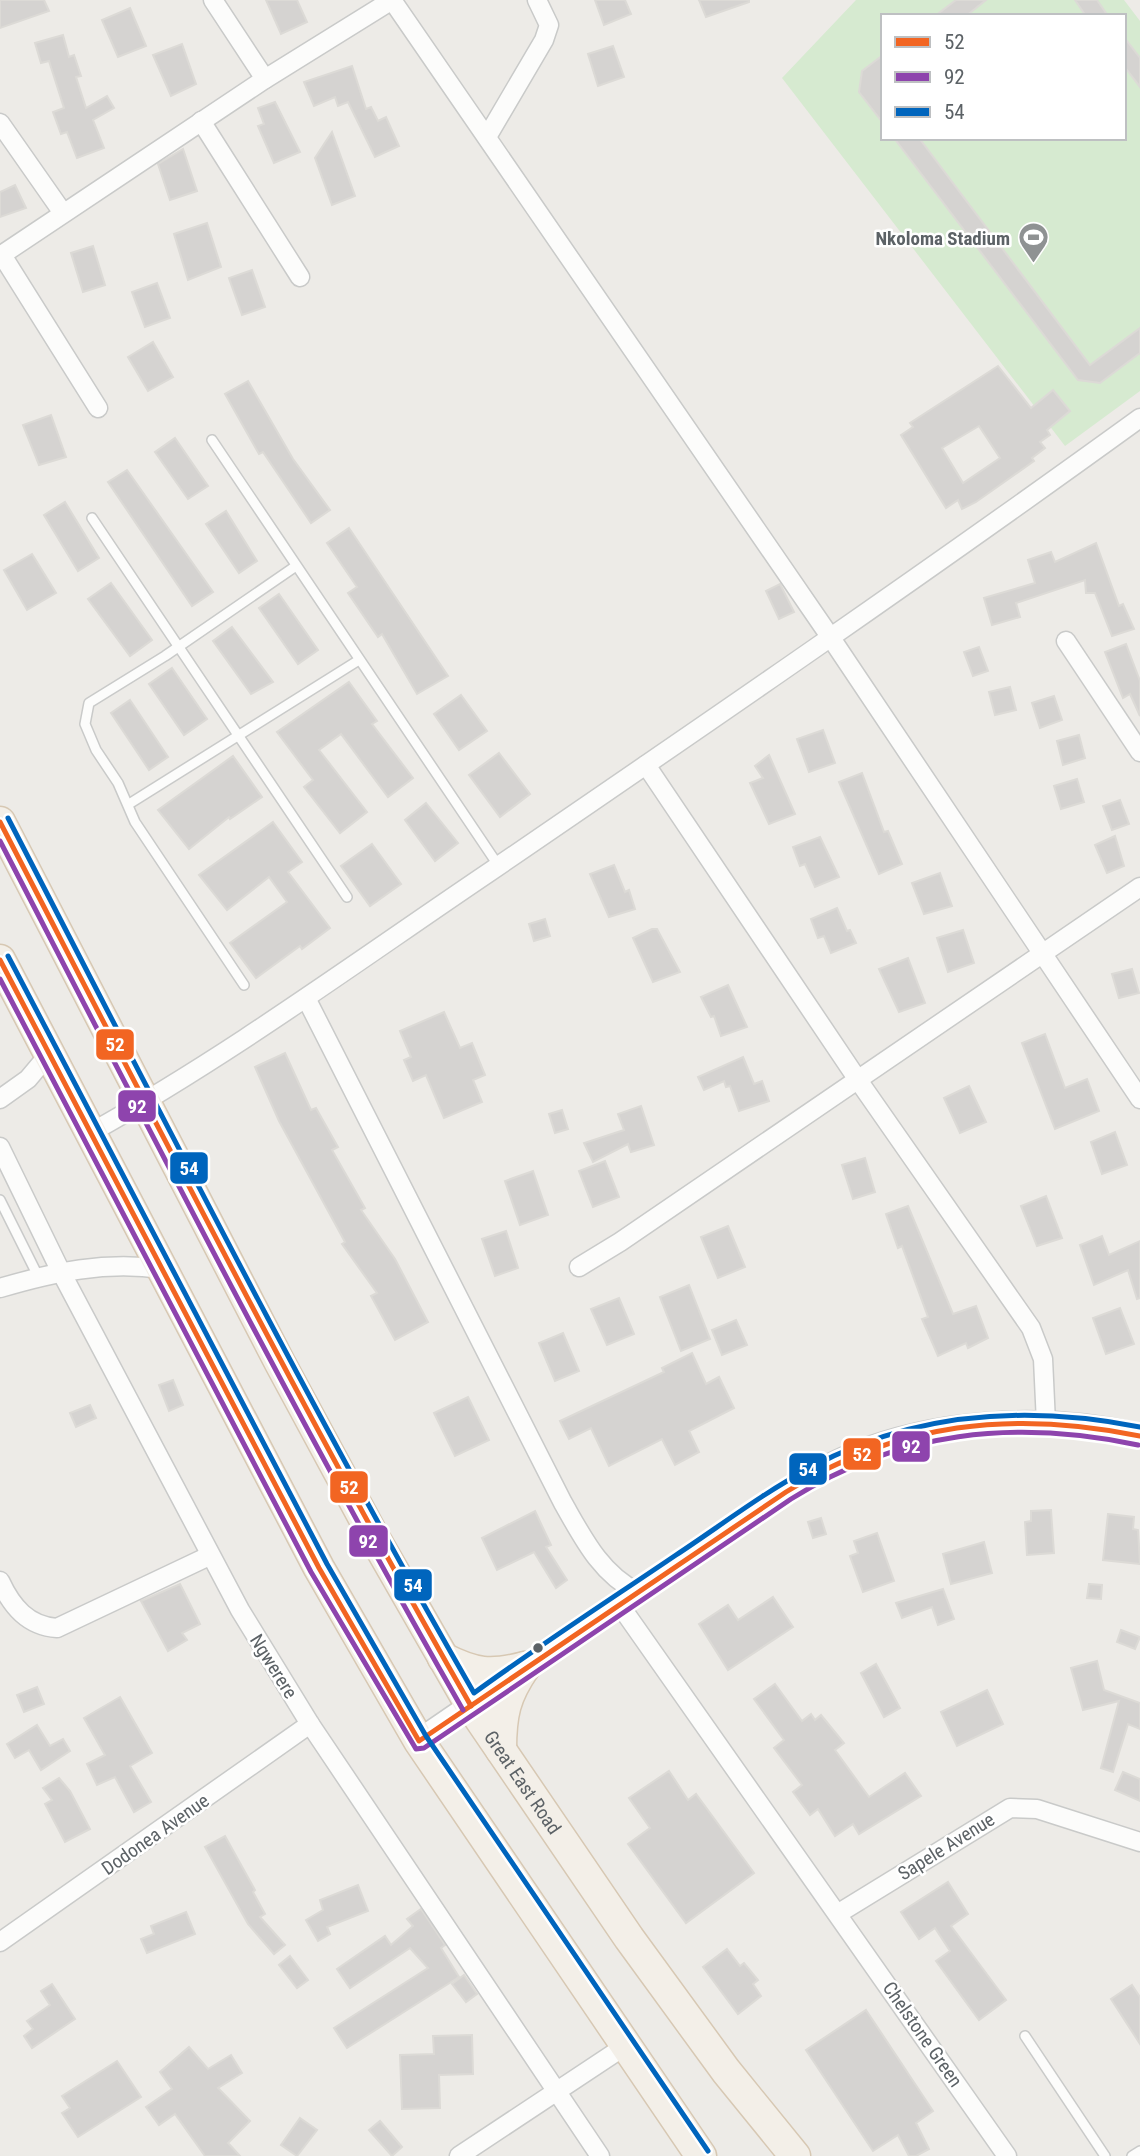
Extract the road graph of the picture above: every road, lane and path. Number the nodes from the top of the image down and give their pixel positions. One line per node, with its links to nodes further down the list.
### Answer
1 (213, 0): 4 (street)
2 (392, 0): 4 (street); 7 (street)
3 (537, 0): 7 (street)
4 (265, 79): 5 (street)
5 (201, 121): 8 (street); 10 (street)
6 (0, 123): 8 (street)
7 (487, 137): 16 (street)
8 (63, 213): 9 (street)
9 (1, 255): 11 (street)
10 (300, 277)
11 (98, 408)
12 (1140, 418): 16 (street)
13 (212, 440): 15 (lane)
14 (92, 518): 18 (lane)
15 (296, 566): 18 (lane); 19 (lane)
16 (831, 638): 22 (street); 28 (street)
17 (1066, 640): 21 (street)
18 (178, 647): 20 (lane); 23 (lane)
19 (359, 660): 20 (lane); 25 (lane)
20 (238, 734): 23 (lane); 27 (lane)
21 (1140, 752)
22 (646, 765): 25 (street); 33 (street)
23 (129, 804): 30 (lane)
24 (0, 822): 36 (main road, Great East Road)
25 (498, 866): 31 (street)
26 (1140, 887): 28 (street)
27 (347, 897)
28 (1043, 954): 33 (street); 35 (street)
29 (0, 960): 32 (main road)
30 (244, 985)
31 (306, 998): 36 (street); 49 (street)
32 (49, 1054): 34 (street); 37 (main road)
33 (858, 1080): 40 (street); 45 (street)
34 (0, 1099)
35 (1140, 1099)
36 (145, 1102): 37 (street); 50 (main road, Great East Road)
37 (90, 1133): 41 (main road)
38 (0, 1147): 42 (street, Ngwerere)
39 (0, 1200): 43 (lane)
40 (579, 1267)
41 (162, 1269): 42 (street); 54 (main road)
42 (60, 1270): 43 (street); 47 (street, Ngwerere)
43 (38, 1276): 44 (street)
44 (0, 1288)
45 (1046, 1423): 46 (street); 49 (street)
46 (1140, 1436)
47 (209, 1556): 48 (street); 53 (street, Ngwerere)
48 (0, 1581)
49 (628, 1598): 51 (street); 57 (street, Chelstone Green)
50 (443, 1658): 51 (main road); 52 (main road, Great East Road)
51 (525, 1667): 52 (street); 55 (main road)
52 (471, 1706): 54 (street); 55 (main road, Great East Road)
53 (310, 1724): 58 (street, Dodonea Avenue); 61 (street, Ngwerere)
54 (419, 1741): 60 (main road)
55 (500, 1750): 66 (main road, Great East Road)
56 (1140, 1842): 57 (street, Sapele Avenue)
57 (839, 1913): 67 (street, Chelstone Green)
58 (0, 1942)
59 (1026, 2036): 68 (lane)
60 (625, 2046): 61 (street); 65 (main road)
61 (555, 2092): 63 (street); 64 (street, Ngwerere)
62 (1140, 2151): 69 (lane)
63 (458, 2156)
64 (600, 2156)
65 (701, 2156)
66 (796, 2156)
67 (1007, 2156)
68 (1105, 2156)
69 (1132, 2156)

